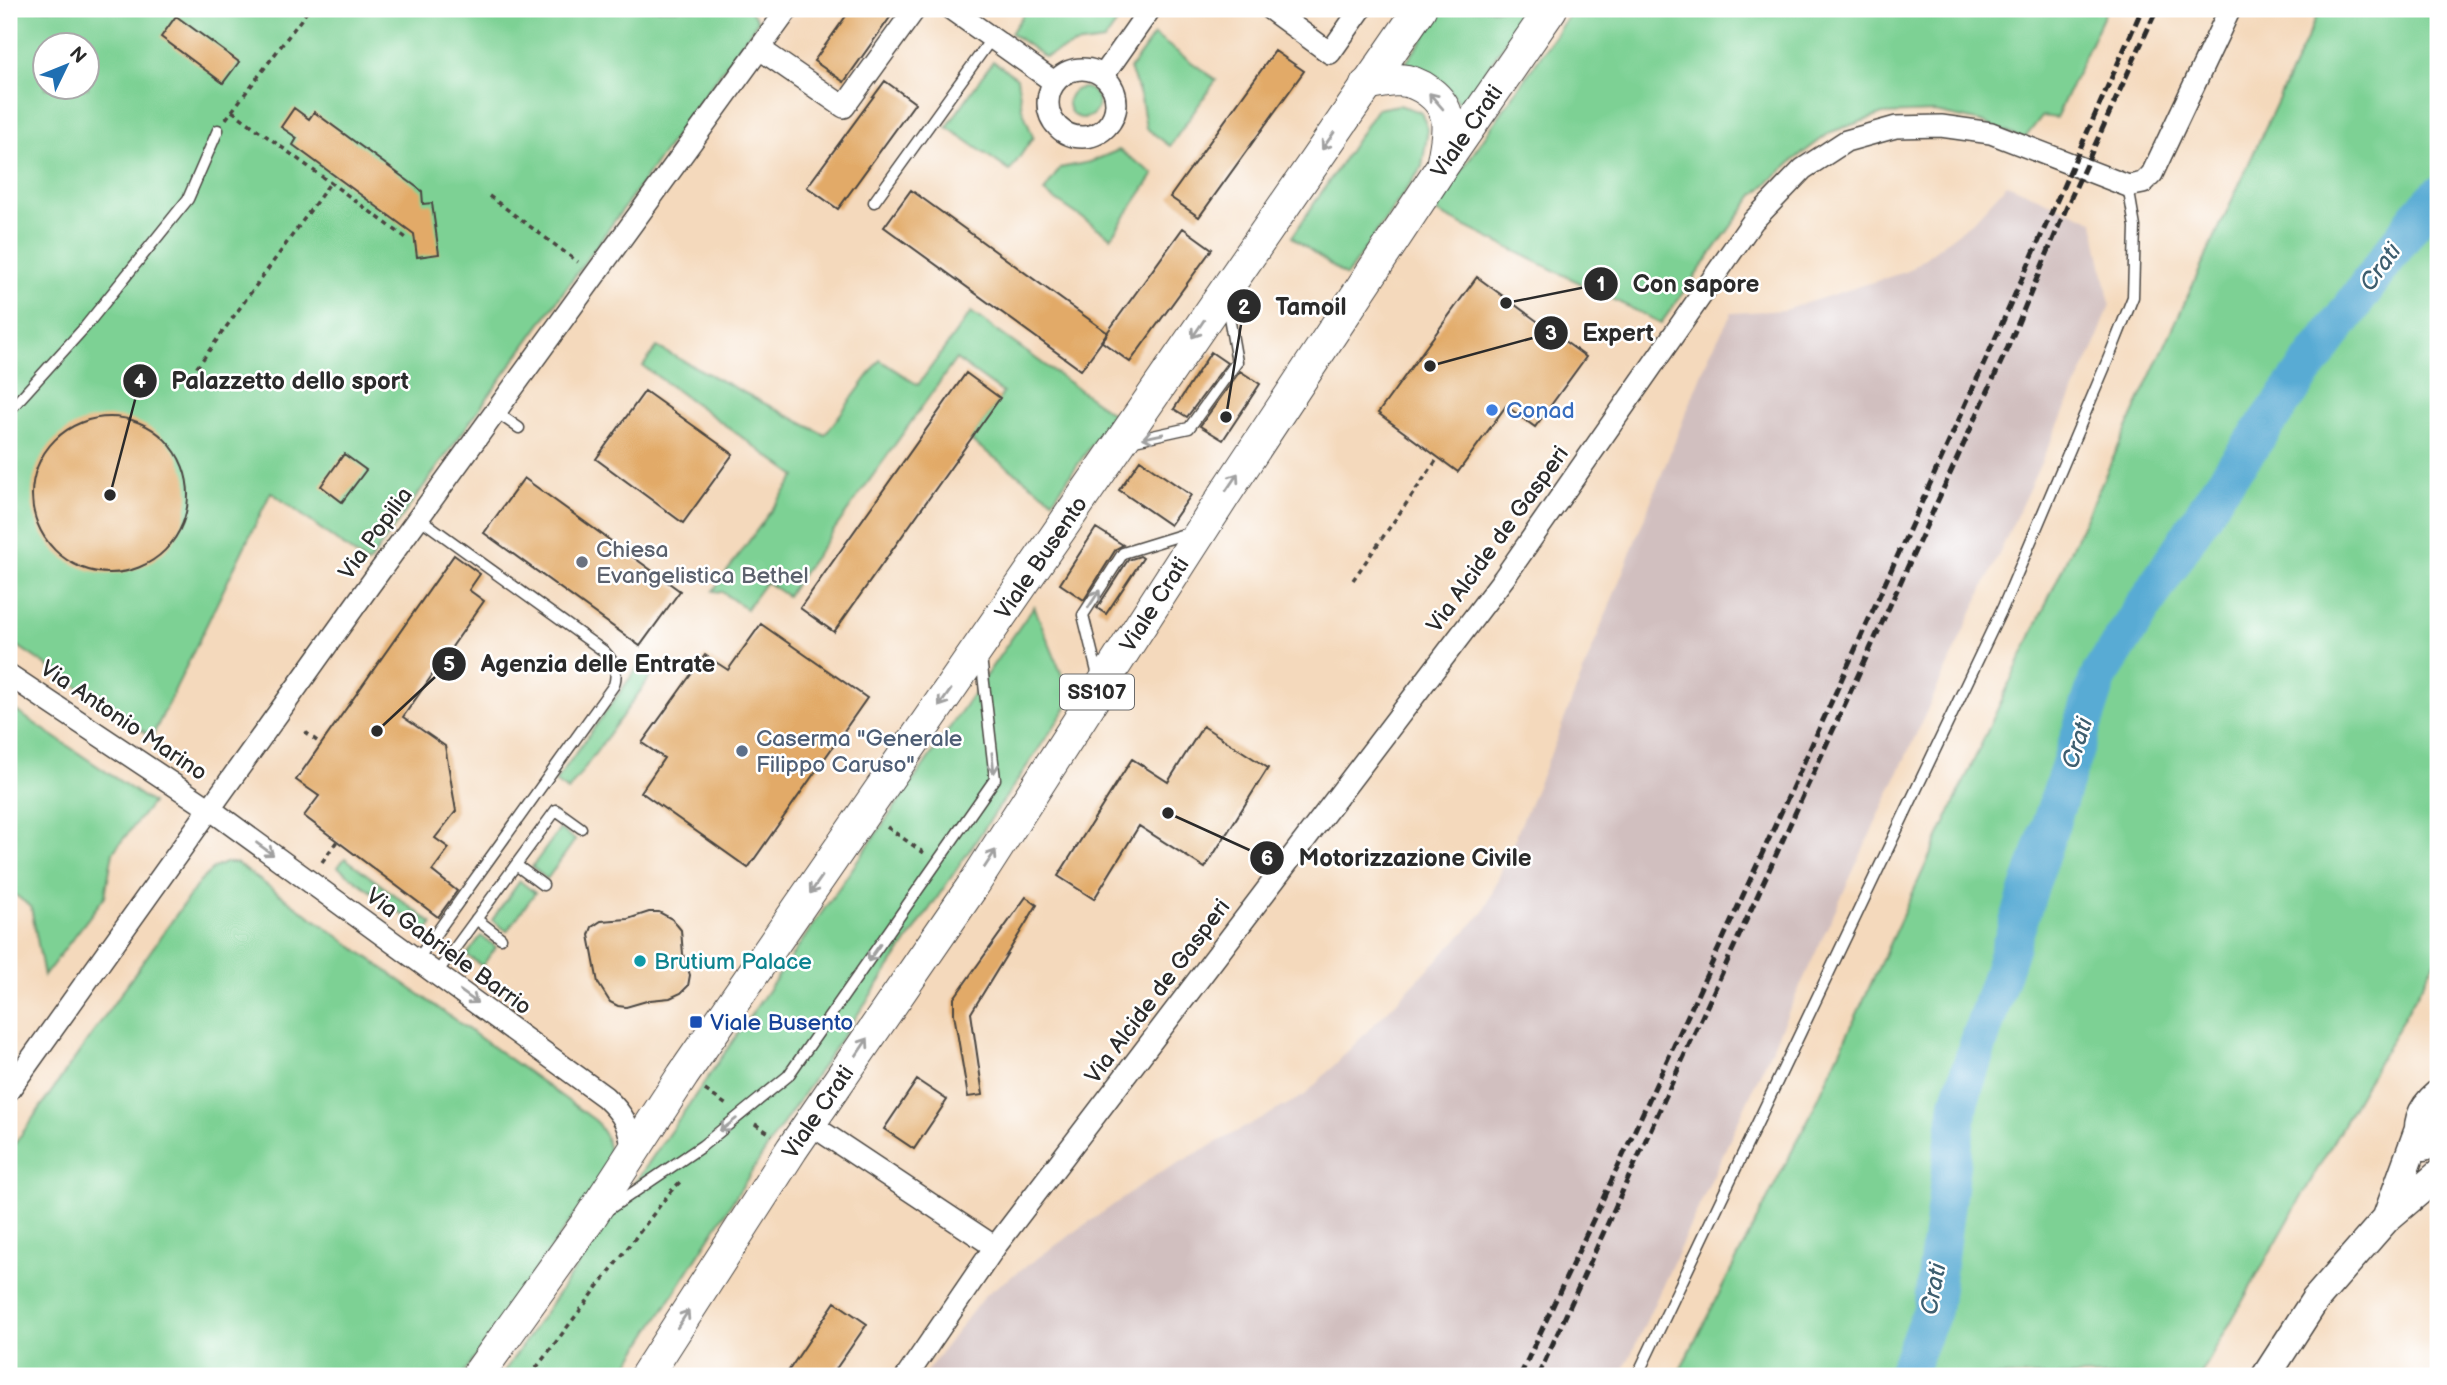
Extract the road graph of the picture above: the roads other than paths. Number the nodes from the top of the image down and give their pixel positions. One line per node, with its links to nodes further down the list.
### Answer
1 (915, 9): 11 (street)
2 (951, 9): 10 (street)
3 (1150, 9): 12 (street)
4 (1270, 9): 5 (street)
5 (1361, 9)
6 (1551, 9): 16 (main road, Viale Crati / SS107)
7 (2230, 9): 17 (street)
8 (786, 10): 11 (street, Via Popilia)
9 (1413, 14): 14 (main road, Viale Busento)
10 (992, 38): 13 (street); 18 (lane)
11 (760, 49): 21 (street, Via Popilia)
12 (1103, 76): 13 (street); 13 (street)
13 (1054, 82)
14 (1366, 85): 16 (main road, one-way to 14); 19 (main road, Viale Busento, one-way to 19)
15 (218, 131): 20 (lane)
16 (1443, 164): 25 (main road, Viale Crati / SS107, one-way to 16)
17 (2128, 186): 46 (street, Via Alcide de Gasperi); 50 (lane)
18 (874, 201)
19 (1224, 291): 23 (main road, Viale Busento, one-way to 23); 23 (lane, one-way to 23)
20 (9, 411)
21 (496, 412): 22 (lane); 24 (street, Via Popilia)
22 (519, 428)
23 (1121, 442): 26 (main road, Viale Busento)
24 (419, 518): 29 (street, Via Popilia); 35 (lane)
25 (1203, 528): 28 (main road, Viale Crati / SS107); 28 (lane, one-way to 25)
26 (980, 647): 41 (main road, Viale Busento, one-way to 41); 45 (lane, one-way to 45)
27 (9, 674): 29 (street, Via Antonio Marino)
28 (1101, 686): 39 (main road, Viale Crati / SS107, one-way to 28)
29 (210, 809): 35 (street, Via Gabriele Barrio, one-way to 35); 37 (street, Via Popilia)
30 (581, 828): 31 (lane)
31 (516, 864): 32 (lane); 33 (lane)
32 (543, 885)
33 (476, 919): 34 (lane); 36 (lane)
34 (501, 938)
35 (417, 960): 36 (street, Via Gabriele Barrio)
36 (436, 974): 41 (street, Via Gabriele Barrio, one-way to 41)
37 (9, 1090)
38 (2435, 1097): 40 (main road)
39 (810, 1124): 46 (street); 48 (main road, Viale Crati / SS107, one-way to 39)
40 (2419, 1129): 42 (main road); 44 (main road)
41 (632, 1153): 45 (main road, Viale Busento)
42 (2438, 1161)
43 (2438, 1175): 44 (main road)
44 (2386, 1219): 51 (main road)
45 (586, 1224): 47 (main road, Viale Busento)
46 (995, 1247): 49 (street, Via Alcide de Gasperi)
47 (477, 1376)
48 (646, 1376)
49 (907, 1376)
50 (1637, 1376)
51 (2266, 1376)

